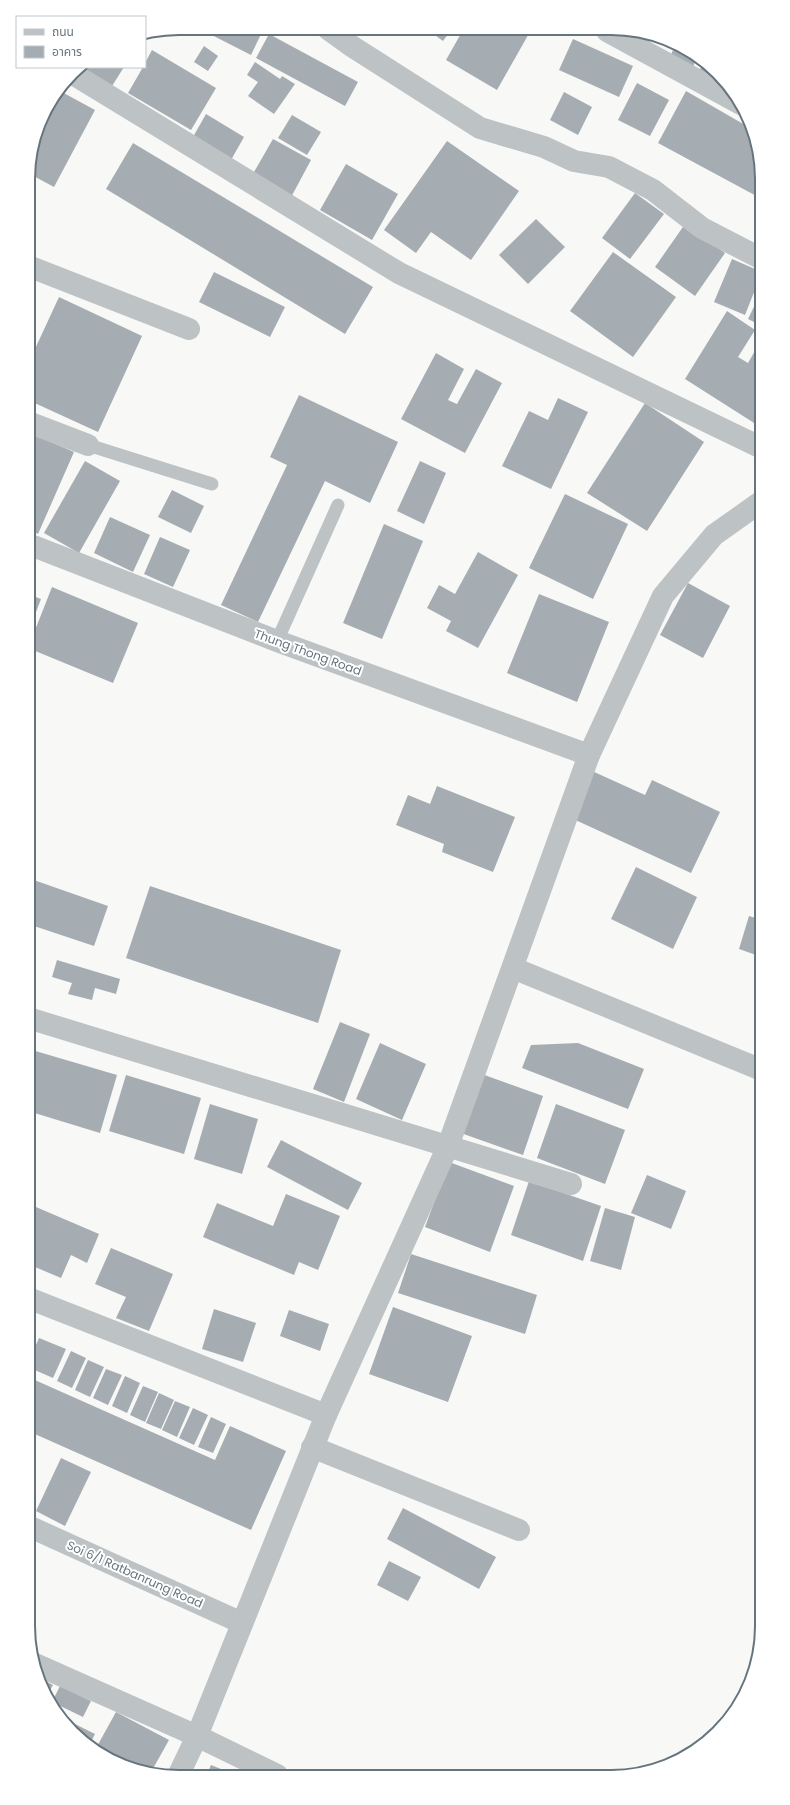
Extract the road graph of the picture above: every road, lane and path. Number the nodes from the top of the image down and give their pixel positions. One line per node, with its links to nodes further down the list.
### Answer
1 (336, 35): 5 (street)
2 (614, 35): 4 (street)
3 (77, 77): 10 (street)
4 (730, 98)
5 (755, 255)
6 (35, 269): 7 (street)
7 (189, 329)
8 (35, 425): 9 (street)
9 (88, 445): 11 (lane)
10 (755, 445)
11 (212, 484)
12 (338, 505): 15 (lane)
13 (755, 506): 16 (street)
14 (35, 547): 15 (street, Thung Thong Road)
15 (277, 641): 16 (street, Thung Thong Road)
16 (589, 755): 17 (street)
17 (512, 968): 19 (street); 20 (street)
18 (35, 1020): 20 (street)
19 (755, 1067)
20 (448, 1146): 21 (street); 23 (street)
21 (571, 1184)
22 (35, 1301): 23 (street)
23 (326, 1415): 24 (street)
24 (312, 1447): 26 (street); 27 (street)
25 (35, 1529): 27 (street, Soi 6/1 Ratbanrung Road)
26 (519, 1530)
27 (242, 1623): 29 (street)
28 (41, 1667): 29 (street)
29 (197, 1736): 30 (street); 31 (street)
30 (180, 1770)
31 (267, 1770)

